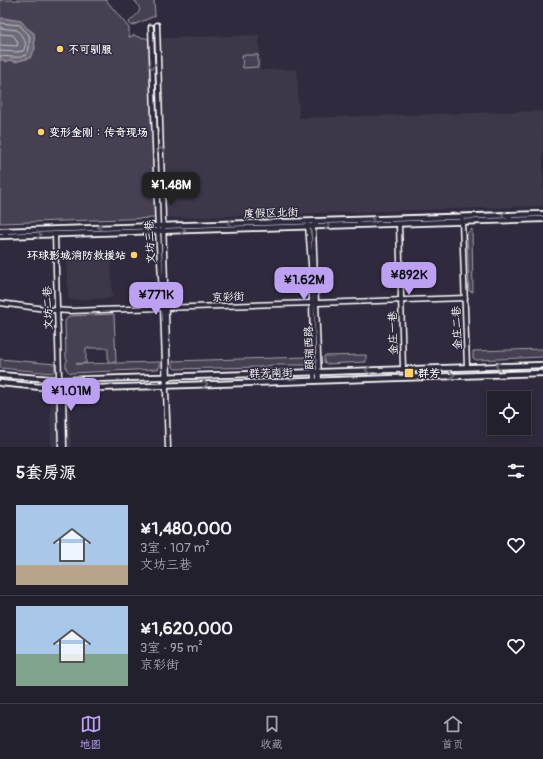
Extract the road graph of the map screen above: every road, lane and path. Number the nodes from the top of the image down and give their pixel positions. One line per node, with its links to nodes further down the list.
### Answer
1 (157, 25): 11 (street, 文坊三巷, one-way to 1)
2 (151, 27): 11 (street, 文坊三巷, one-way to 11)
3 (543, 214): 6 (main road, 度假区北街, one-way to 6)
4 (449, 219): 5 (main road, 度假区北街); 8 (main road, 度假区北街, one-way to 8); 10 (main road, 度假区北街)
5 (462, 219): 6 (main road, 度假区北街); 18 (street, 金庄二巷)
6 (475, 219): 7 (main road, 度假区北街)
7 (543, 219)
8 (316, 220): 9 (main road, 度假区北街); 12 (street, 颐瑞西路)
9 (307, 221): 11 (main road, 度假区北街, one-way to 11); 12 (street, 颐瑞西路)
10 (399, 224): 12 (main road, 度假区北街, one-way to 10); 19 (street, 金庄一巷)
11 (161, 225): 13 (main road, 度假区北街, one-way to 13); 14 (street, 文坊三巷); 15 (street, 文坊三巷)
12 (311, 227): 15 (main road, 度假区北街, one-way to 12); 20 (street, 颐瑞西路)
13 (0, 231)
14 (158, 231): 15 (main road, 度假区北街); 16 (main road, 度假区北街); 22 (street, 文坊三巷)
15 (164, 231): 22 (street, 文坊三巷)
16 (55, 234): 17 (main road, 度假区北街, one-way to 16); 23 (street, 文坊二巷)
17 (0, 236)
18 (465, 298): 19 (street, 京彩街); 25 (street, 金庄二巷)
19 (401, 301): 20 (street, 京彩街); 26 (street, 金庄一巷)
20 (315, 303): 22 (street, 京彩街); 27 (street, 颐瑞西路)
21 (0, 304): 23 (street, 京彩街)
22 (165, 308): 23 (street, 京彩街); 30 (street, 文坊三巷)
23 (57, 311): 31 (street, 文坊二巷)
24 (543, 365): 25 (main road, 群芳南街, one-way to 25)
25 (467, 367): 26 (main road, 群芳南街)
26 (403, 369): 27 (main road, 群芳南街, one-way to 27)
27 (316, 372): 30 (main road, 群芳南街); 32 (street, 颐瑞西路)
28 (543, 373): 32 (main road, 群芳南街, one-way to 28)
29 (0, 375): 31 (main road, 群芳南街)
30 (167, 376): 31 (main road, 群芳南街); 34 (street, 文坊三巷)
31 (60, 380): 35 (street, 文坊二巷)
32 (316, 381): 34 (main road, 群芳南街, one-way to 32)
33 (0, 383): 35 (main road, 群芳南街)
34 (166, 385): 35 (main road, 群芳南街); 38 (street, 文坊三巷)
35 (61, 388): 36 (street); 37 (street)
36 (61, 447)
37 (64, 447)
38 (168, 447)

